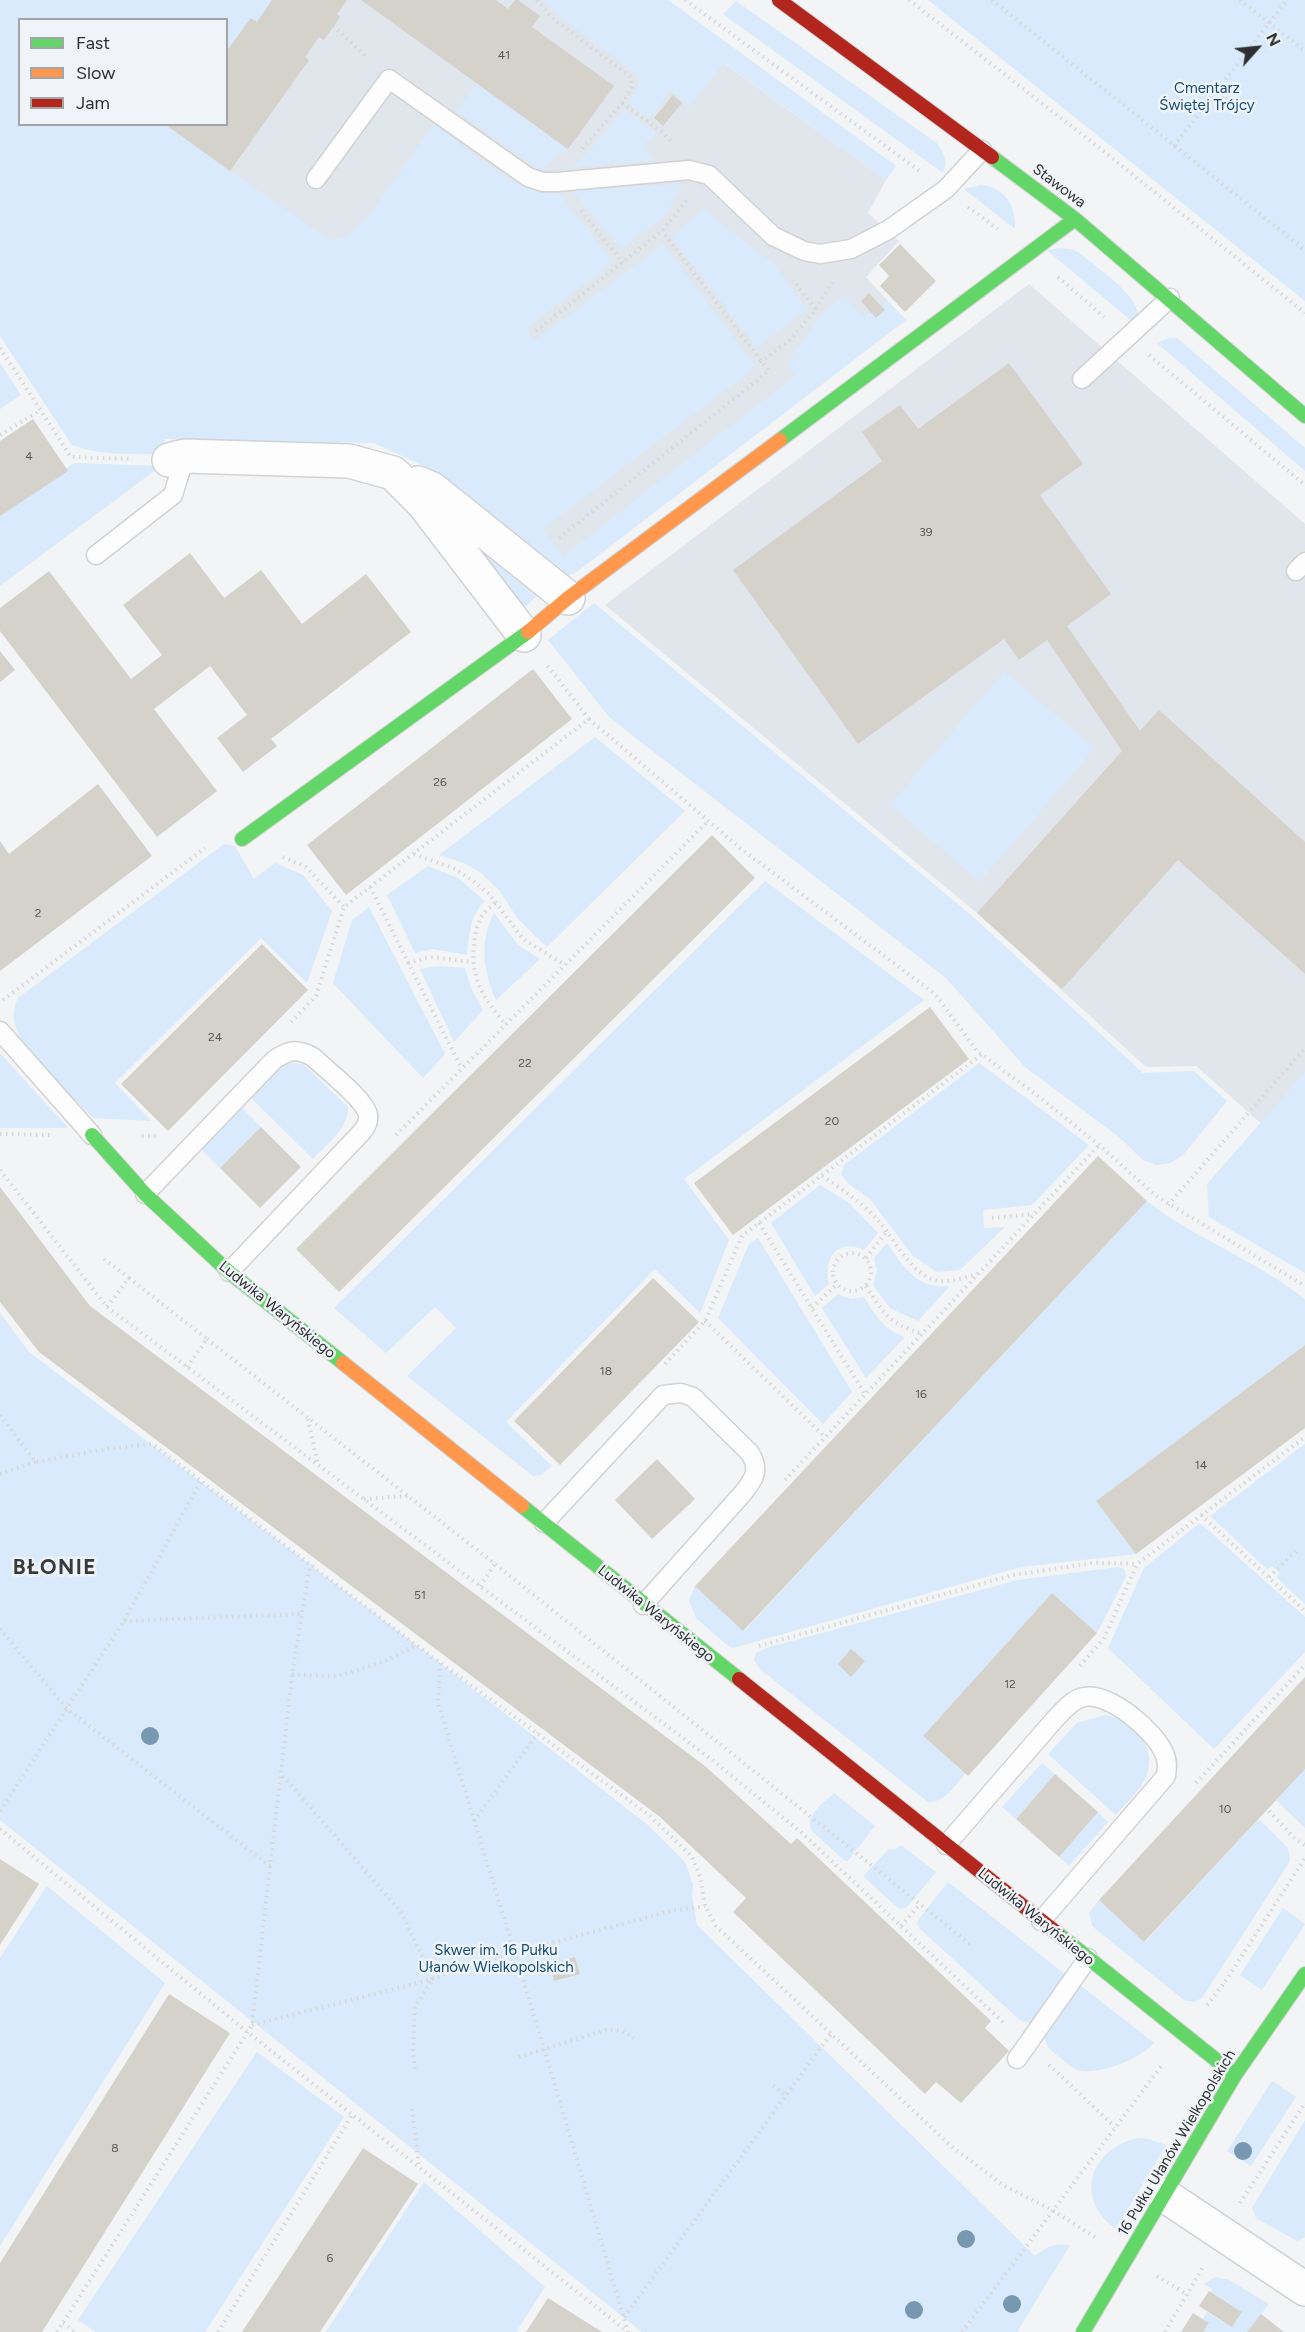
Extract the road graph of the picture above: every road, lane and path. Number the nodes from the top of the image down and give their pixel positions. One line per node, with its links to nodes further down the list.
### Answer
1 (537, 0): 12 (path)
2 (685, 0): 18 (path)
3 (779, 0): 14 (street, Stawowa)
4 (909, 0): 27 (path)
5 (992, 0): 13 (path)
6 (1240, 0): 8 (path)
7 (1287, 0): 8 (path)
8 (1269, 23): 10 (path); 13 (path)
9 (333, 26): 11 (path)
10 (1305, 51)
11 (389, 79): 16 (lane); 17 (lane)
12 (622, 103): 15 (path); 17 (path)
13 (1174, 146): 22 (path)
14 (982, 150): 18 (lane); 20 (street, Stawowa)
15 (701, 172): 17 (lane); 18 (lane)
16 (316, 179)
17 (557, 182): 24 (path)
18 (946, 189): 23 (path)
19 (691, 196): 21 (path)
20 (1075, 219): 23 (street); 26 (street, Stawowa)
21 (662, 231): 24 (path); 31 (path)
22 (1305, 250)
23 (1029, 253): 29 (path); 41 (street)
24 (623, 263): 28 (path)
25 (791, 278): 31 (path)
26 (1170, 298): 29 (lane); 34 (street, Stawowa)
27 (1305, 313)
28 (536, 331)
29 (1128, 337): 32 (lane); 38 (path)
30 (0, 348): 33 (path)
31 (760, 362): 39 (path)
32 (1082, 379)
33 (41, 410): 35 (path); 36 (path)
34 (1305, 416)
35 (0, 435)
36 (177, 458): 37 (street); 40 (lane)
37 (393, 473): 41 (street); 42 (street)
38 (1305, 486)
39 (559, 538)
40 (96, 555)
41 (568, 598): 42 (street)
42 (524, 635): 43 (path); 45 (street)
43 (589, 719): 44 (path); 46 (path)
44 (708, 821): 52 (path); 58 (path)
45 (242, 839): 49 (path); 53 (path)
46 (413, 854): 47 (path); 48 (path)
47 (370, 887): 49 (path); 51 (path)
48 (495, 903): 50 (path); 52 (path)
49 (344, 907): 55 (path)
50 (472, 962): 51 (path); 54 (path)
51 (408, 963): 59 (path)
52 (565, 965): 54 (path)
53 (0, 1003)
54 (506, 1025): 59 (path)
55 (284, 1029)
56 (0, 1031): 61 (lane)
57 (1305, 1048): 68 (path)
58 (982, 1054): 64 (path); 66 (path)
59 (462, 1069): 63 (path)
60 (0, 1134): 61 (path)
61 (92, 1135): 62 (path); 67 (street, Ludwika Waryńskiego)
62 (159, 1136)
63 (388, 1143)
64 (1099, 1145): 68 (path); 69 (path)
65 (0, 1170): 81 (path)
66 (822, 1176): 71 (path); 72 (path)
67 (145, 1194): 75 (street, Ludwika Waryńskiego); 75 (lane)
68 (1168, 1205): 80 (path)
69 (1034, 1214): 70 (path); 76 (path)
70 (992, 1218)
71 (759, 1223): 82 (path); 83 (path)
72 (886, 1231): 74 (path); 76 (path)
73 (105, 1258): 77 (path)
74 (866, 1258): 78 (path); 79 (path)
75 (229, 1272): 101 (street, Ludwika Waryńskiego)
76 (977, 1274): 84 (path)
77 (129, 1278): 81 (path); 85 (path)
78 (837, 1284): 79 (path); 82 (path)
79 (866, 1286): 84 (path)
80 (1305, 1286)
81 (107, 1307): 86 (path)
82 (812, 1308): 88 (path)
83 (705, 1321): 87 (path); 91 (path)
84 (922, 1334): 88 (path)
85 (207, 1340): 86 (path); 90 (path)
86 (187, 1367): 94 (path)
87 (657, 1372)
88 (865, 1394): 91 (path)
89 (0, 1415): 93 (path)
90 (308, 1418): 94 (path); 98 (path)
91 (825, 1437): 96 (path)
92 (1305, 1437): 100 (path)
93 (36, 1462): 95 (path); 97 (path)
94 (318, 1465): 99 (path)
95 (0, 1474)
96 (784, 1480)
97 (201, 1481): 103 (path); 111 (path)
98 (409, 1496): 99 (path); 104 (path)
99 (364, 1499): 107 (path)
100 (1201, 1515): 105 (path); 106 (path)
101 (544, 1523): 108 (street, Ludwika Waryńskiego); 108 (lane)
102 (1297, 1550): 106 (path)
103 (310, 1564): 110 (path); 113 (path)
104 (495, 1564): 107 (path); 131 (path)
105 (1137, 1564): 114 (path); 117 (path)
106 (1269, 1577): 109 (path)
107 (480, 1586): 134 (path)
108 (643, 1605): 127 (street, Ludwika Waryńskiego)
109 (1305, 1611)
110 (302, 1614): 111 (path); 118 (path)
111 (124, 1621): 119 (path)
112 (0, 1629): 119 (path)
113 (416, 1645): 115 (path); 118 (path)
114 (754, 1648)
115 (440, 1662): 120 (path); 125 (path)
116 (1305, 1665): 122 (path)
117 (1077, 1669)
118 (292, 1675): 121 (path)
119 (66, 1708): 123 (path); 130 (path)
120 (538, 1733): 125 (path); 132 (path)
121 (282, 1776): 130 (path); 139 (path)
122 (1192, 1787)
123 (0, 1811)
124 (1269, 1811): 128 (path)
125 (474, 1821): 136 (path)
126 (0, 1829): 143 (path)
127 (946, 1845): 133 (street, Ludwika Waryńskiego); 133 (lane)
128 (1305, 1845)
129 (1305, 1858): 140 (path)
130 (271, 1867): 142 (path)
131 (920, 1904): 134 (path); 135 (path)
132 (705, 1906): 136 (path); 144 (path)
133 (1041, 1921): 137 (street, Ludwika Waryńskiego)
134 (901, 1926): 148 (path)
135 (971, 1945)
136 (515, 1953): 139 (path); 147 (path)
137 (1088, 1958): 145 (street, Ludwika Waryńskiego); 148 (lane)
138 (1305, 1974): 151 (street, 16 Pułku Ułanów Wielkopolskich)
139 (433, 1979): 142 (path); 150 (path)
140 (1208, 2005): 141 (path); 145 (path)
141 (1201, 2008)
142 (252, 2025): 143 (path)
143 (246, 2031): 155 (path); 164 (path)
144 (831, 2034): 153 (path); 159 (path)
145 (1184, 2035): 151 (street, Ludwika Waryńskiego); 156 (path)
146 (634, 2038): 147 (path)
147 (544, 2048): 149 (path); 163 (path)
148 (1022, 2052): 156 (path)
149 (519, 2057)
150 (415, 2073)
151 (1235, 2075): 158 (street, 16 Pułku Ułanów Wielkopolskich)
152 (772, 2086): 153 (path)
153 (787, 2096): 163 (path)
154 (412, 2109): 157 (path)
155 (352, 2115): 157 (path); 167 (path)
156 (1115, 2127): 159 (path)
157 (419, 2168): 168 (path)
158 (1164, 2195): 160 (street, 16 Pułku Ułanów Wielkopolskich); 161 (street)
159 (1052, 2210): 160 (path); 169 (path)
160 (1127, 2258): 162 (path); 170 (street, 16 Pułku Ułanów Wielkopolskich)
161 (1305, 2289)
162 (1188, 2295)
163 (624, 2317): 168 (path)
164 (63, 2323): 165 (path); 166 (path)
165 (57, 2332)
166 (75, 2332)
167 (218, 2332)
168 (628, 2332)
169 (963, 2332)
170 (1083, 2332)

